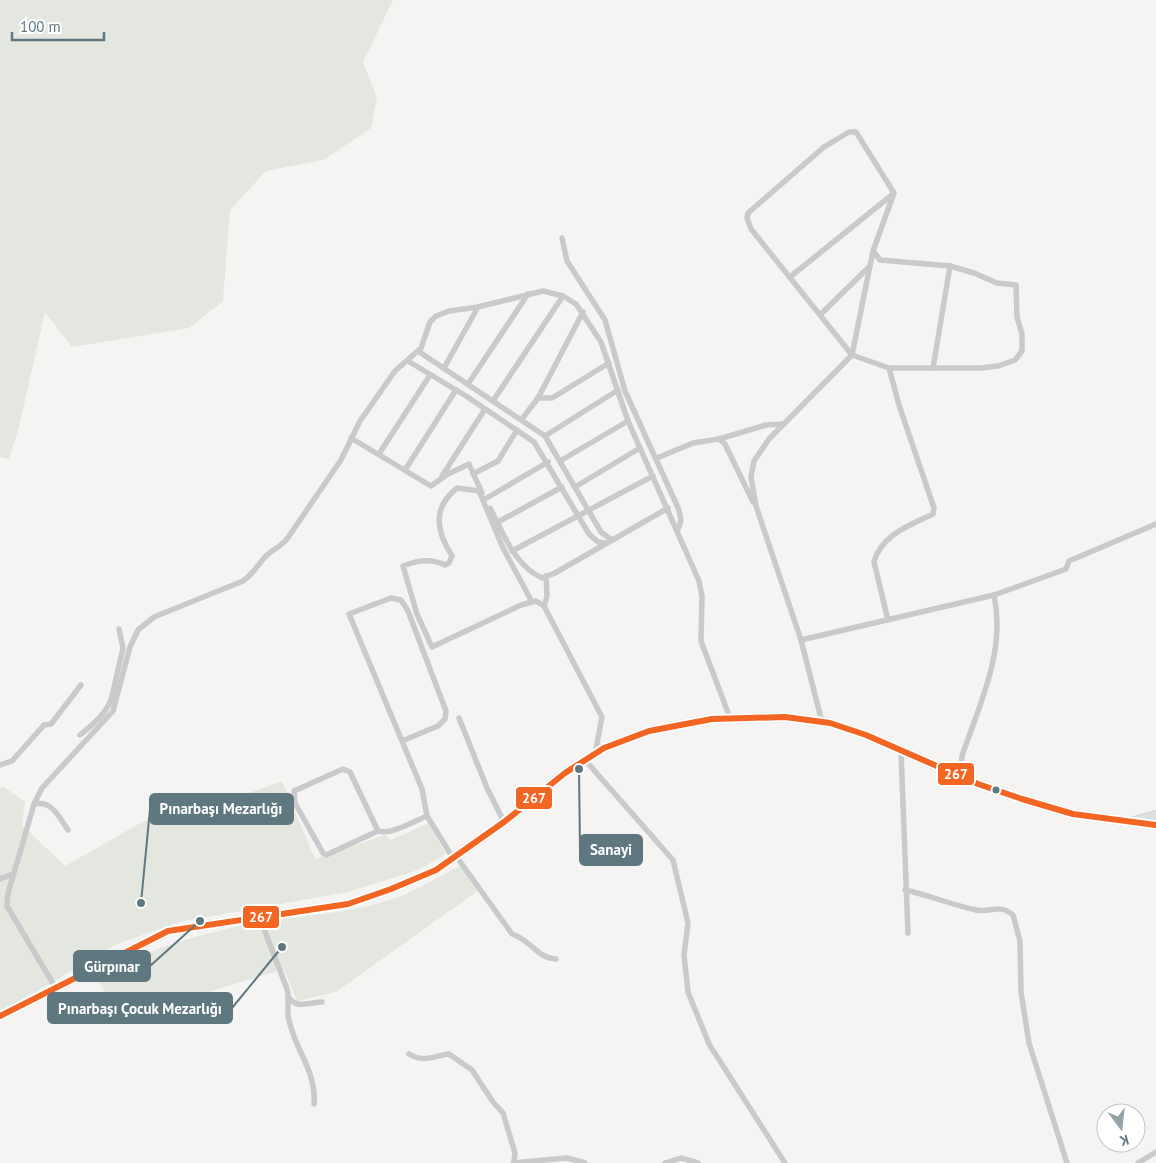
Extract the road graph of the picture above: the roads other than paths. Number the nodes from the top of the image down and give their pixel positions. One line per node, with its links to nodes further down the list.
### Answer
1 (894, 192): 3 (street); 6 (street); 6 (street)
2 (562, 238): 35 (street)
3 (873, 251): 4 (street); 5 (street)
4 (870, 266): 11 (street); 13 (street)
5 (950, 266): 18 (street); 18 (street)
6 (790, 277): 11 (street)
7 (528, 294): 8 (street); 9 (street); 20 (street)
8 (563, 296): 10 (street); 24 (street)
9 (478, 307): 12 (street); 16 (street)
10 (583, 312): 15 (street); 23 (street)
11 (821, 314): 13 (street)
12 (418, 351): 14 (street); 16 (street)
13 (852, 355): 17 (street); 28 (street)
14 (408, 361): 19 (street); 31 (street)
15 (609, 363): 22 (street); 23 (street)
16 (444, 368): 20 (street)
17 (889, 368): 18 (street); 58 (street)
18 (933, 368)
19 (430, 374): 21 (street); 34 (street)
20 (468, 384): 24 (street)
21 (456, 390): 25 (street); 38 (street)
22 (618, 390): 27 (street); 30 (street)
23 (538, 398): 26 (street)
24 (494, 401): 26 (street)
25 (485, 409): 29 (street); 41 (street)
26 (522, 419): 30 (street)
27 (628, 421): 33 (street); 36 (street)
28 (783, 424): 32 (street); 45 (street)
29 (517, 430): 37 (street); 39 (street)
30 (545, 436): 36 (street)
31 (352, 438): 34 (street); 72 (street)
32 (719, 439): 35 (street); 45 (street)
33 (640, 448): 40 (street); 43 (street)
34 (379, 454): 38 (street)
35 (657, 458): 51 (street)
36 (560, 461): 43 (street)
37 (548, 462): 42 (street); 44 (street)
38 (405, 470): 41 (street)
39 (473, 474): 41 (street); 44 (street)
40 (653, 476): 46 (street); 47 (street)
41 (439, 480)
42 (562, 487): 48 (street); 49 (street)
43 (575, 488): 47 (street)
44 (485, 498): 49 (street)
45 (756, 506): 60 (street)
46 (668, 508): 51 (street); 52 (street)
47 (588, 511): 48 (street); 52 (street)
48 (579, 516): 52 (street); 53 (street)
49 (498, 522): 53 (street)
50 (1156, 524): 55 (street)
51 (678, 529): 63 (street)
52 (609, 541): 54 (street)
53 (512, 551): 54 (street)
54 (546, 576): 57 (street)
55 (994, 594): 58 (street); 71 (street)
56 (532, 602): 56 (street); 57 (street)
57 (544, 606): 68 (street)
58 (888, 620): 60 (street)
59 (119, 629): 65 (street)
60 (801, 640): 64 (street)
61 (81, 685): 70 (street)
62 (459, 718): 75 (street)
63 (730, 718): 64 (main road); 68 (main road)
64 (822, 722): 67 (main road)
65 (80, 735)
66 (402, 741): 66 (street); 74 (street)
67 (901, 750): 71 (main road); 83 (street)
68 (594, 754): 69 (main road)
69 (585, 760): 75 (main road); 98 (street)
70 (0, 765)
71 (965, 779): 76 (main road)
72 (34, 804): 78 (street); 81 (street)
73 (1156, 815): 76 (main road)
74 (427, 816): 79 (street); 80 (street)
75 (504, 822): 80 (main road)
76 (1132, 822): 77 (main road)
77 (1156, 825)
78 (68, 830)
79 (378, 831): 79 (street)
80 (455, 857): 84 (main road); 86 (street)
81 (14, 874): 82 (street); 87 (street)
82 (0, 879)
83 (905, 890): 85 (street); 99 (street)
84 (259, 916): 87 (main road); 88 (street)
85 (908, 933)
86 (556, 959)
87 (56, 987): 90 (main road)
88 (290, 999): 89 (street); 92 (street)
89 (322, 1002)
90 (0, 1016)
91 (409, 1054): 94 (street)
92 (314, 1104)
93 (1156, 1152): 100 (street)
94 (514, 1162): 95 (street)
95 (585, 1163)
96 (665, 1163): 97 (street)
97 (698, 1163)
98 (784, 1163)
99 (1067, 1163)
100 (1138, 1163)

